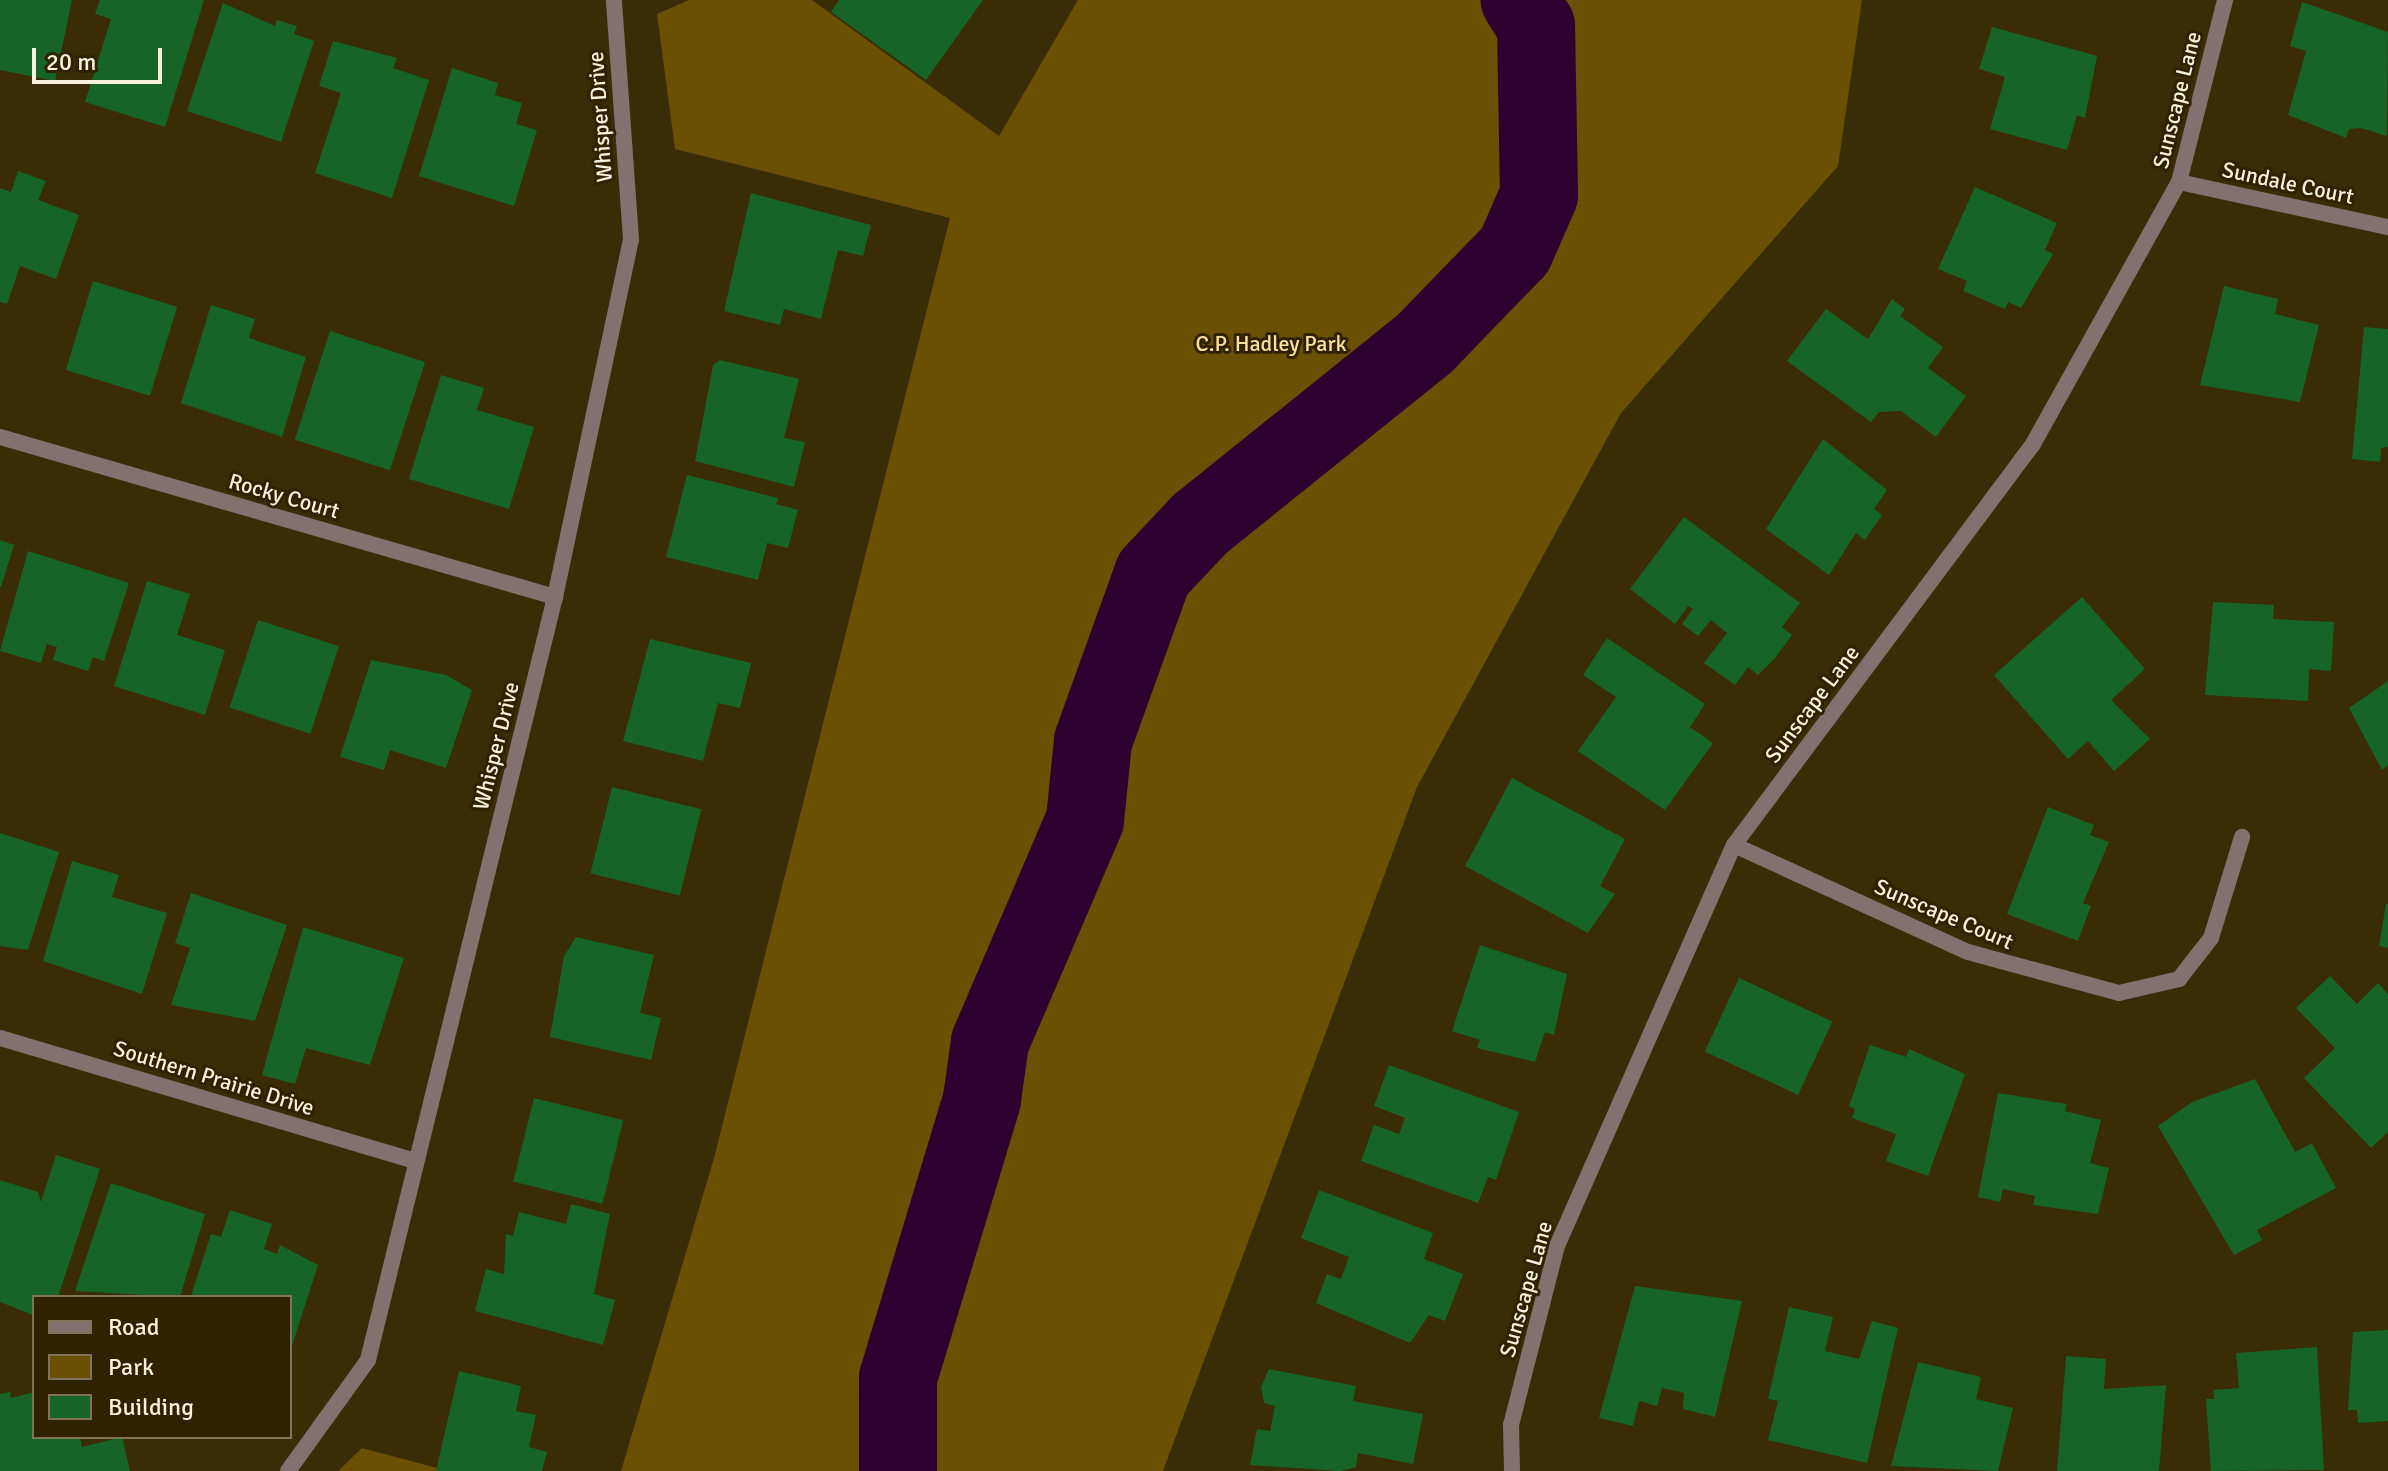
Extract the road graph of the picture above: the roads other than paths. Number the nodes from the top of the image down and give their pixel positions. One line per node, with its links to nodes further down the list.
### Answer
1 (614, 0): 6 (street, Whisper Drive)
2 (2225, 0): 3 (street, Sunscape Lane)
3 (2179, 182): 4 (street, Sundale Court); 8 (street, Sunscape Lane)
4 (2388, 227)
5 (0, 437): 6 (street, Rocky Court)
6 (555, 597): 10 (street, Whisper Drive)
7 (2242, 837): 8 (street, Sunscape Court)
8 (1734, 845): 12 (street, Sunscape Lane)
9 (0, 1038): 10 (street, Southern Prairie Drive)
10 (415, 1161): 11 (street, Whisper Drive)
11 (288, 1471)
12 (1512, 1471)

